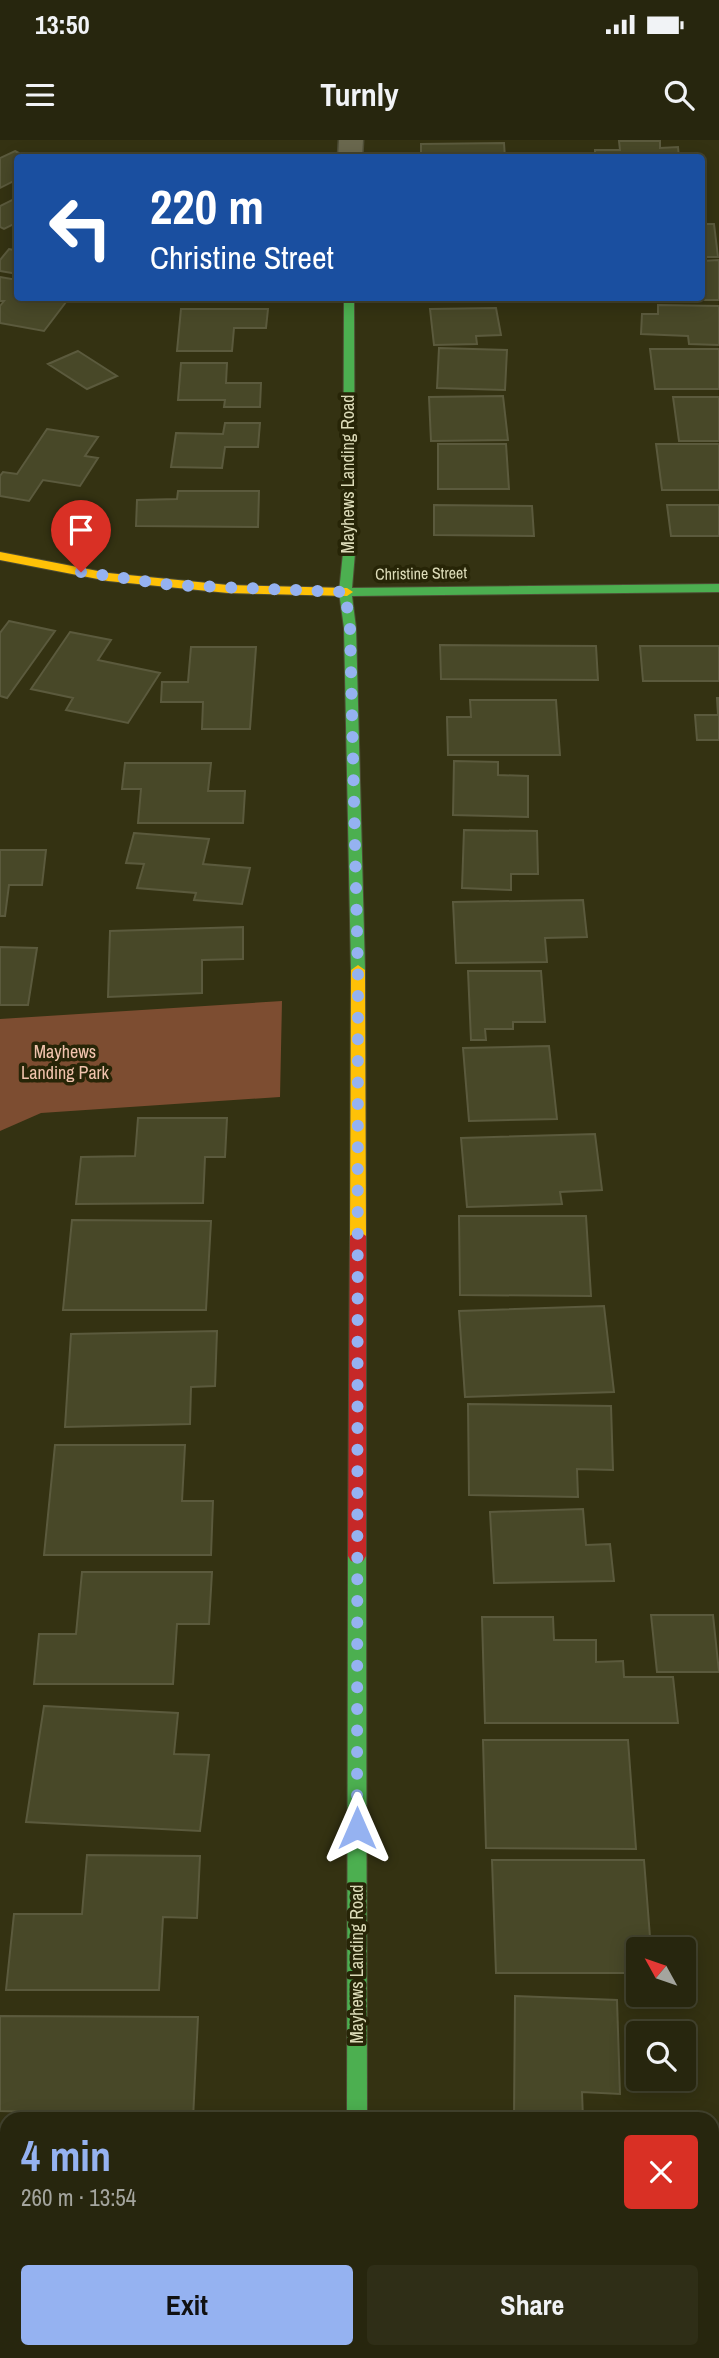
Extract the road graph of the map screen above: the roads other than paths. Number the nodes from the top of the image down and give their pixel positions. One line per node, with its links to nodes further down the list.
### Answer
1 (349, 301): 4 (street, Mayhews Landing Road)
2 (0, 556): 4 (street, Christine Street)
3 (719, 588): 4 (street, Christine Street)
4 (345, 592): 5 (street, Mayhews Landing Road)
5 (357, 2112)

